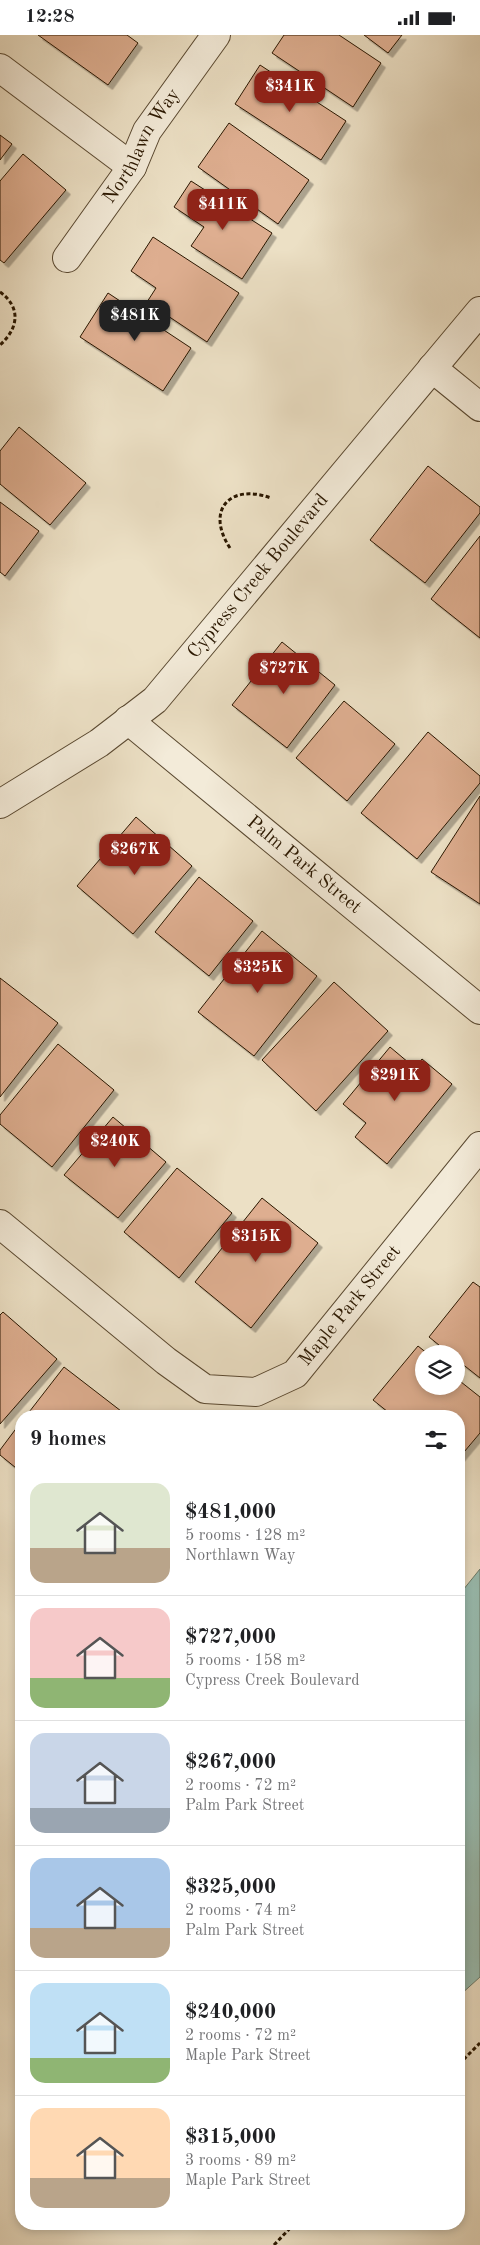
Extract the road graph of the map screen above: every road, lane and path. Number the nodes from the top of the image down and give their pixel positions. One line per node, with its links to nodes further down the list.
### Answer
1 (216, 35): 3 (street, Northlawn Way)
2 (0, 68): 3 (street)
3 (132, 167): 4 (street, Northlawn Way)
4 (67, 258)
5 (0, 292): 7 (path)
6 (480, 311): 8 (street, Cypress Creek Boulevard)
7 (0, 345)
8 (432, 368): 9 (street); 12 (street, Cypress Creek Boulevard)
9 (480, 407)
10 (271, 498): 11 (path)
11 (230, 548)
12 (128, 720): 13 (street, Cypress Creek Boulevard); 14 (street, Palm Park Street)
13 (0, 804)
14 (480, 1010)
15 (480, 1146): 16 (street, Maple Park Street)
16 (0, 1224)
17 (480, 2043): 18 (path)
18 (465, 2058)
19 (288, 2230): 20 (path)
20 (274, 2245)

